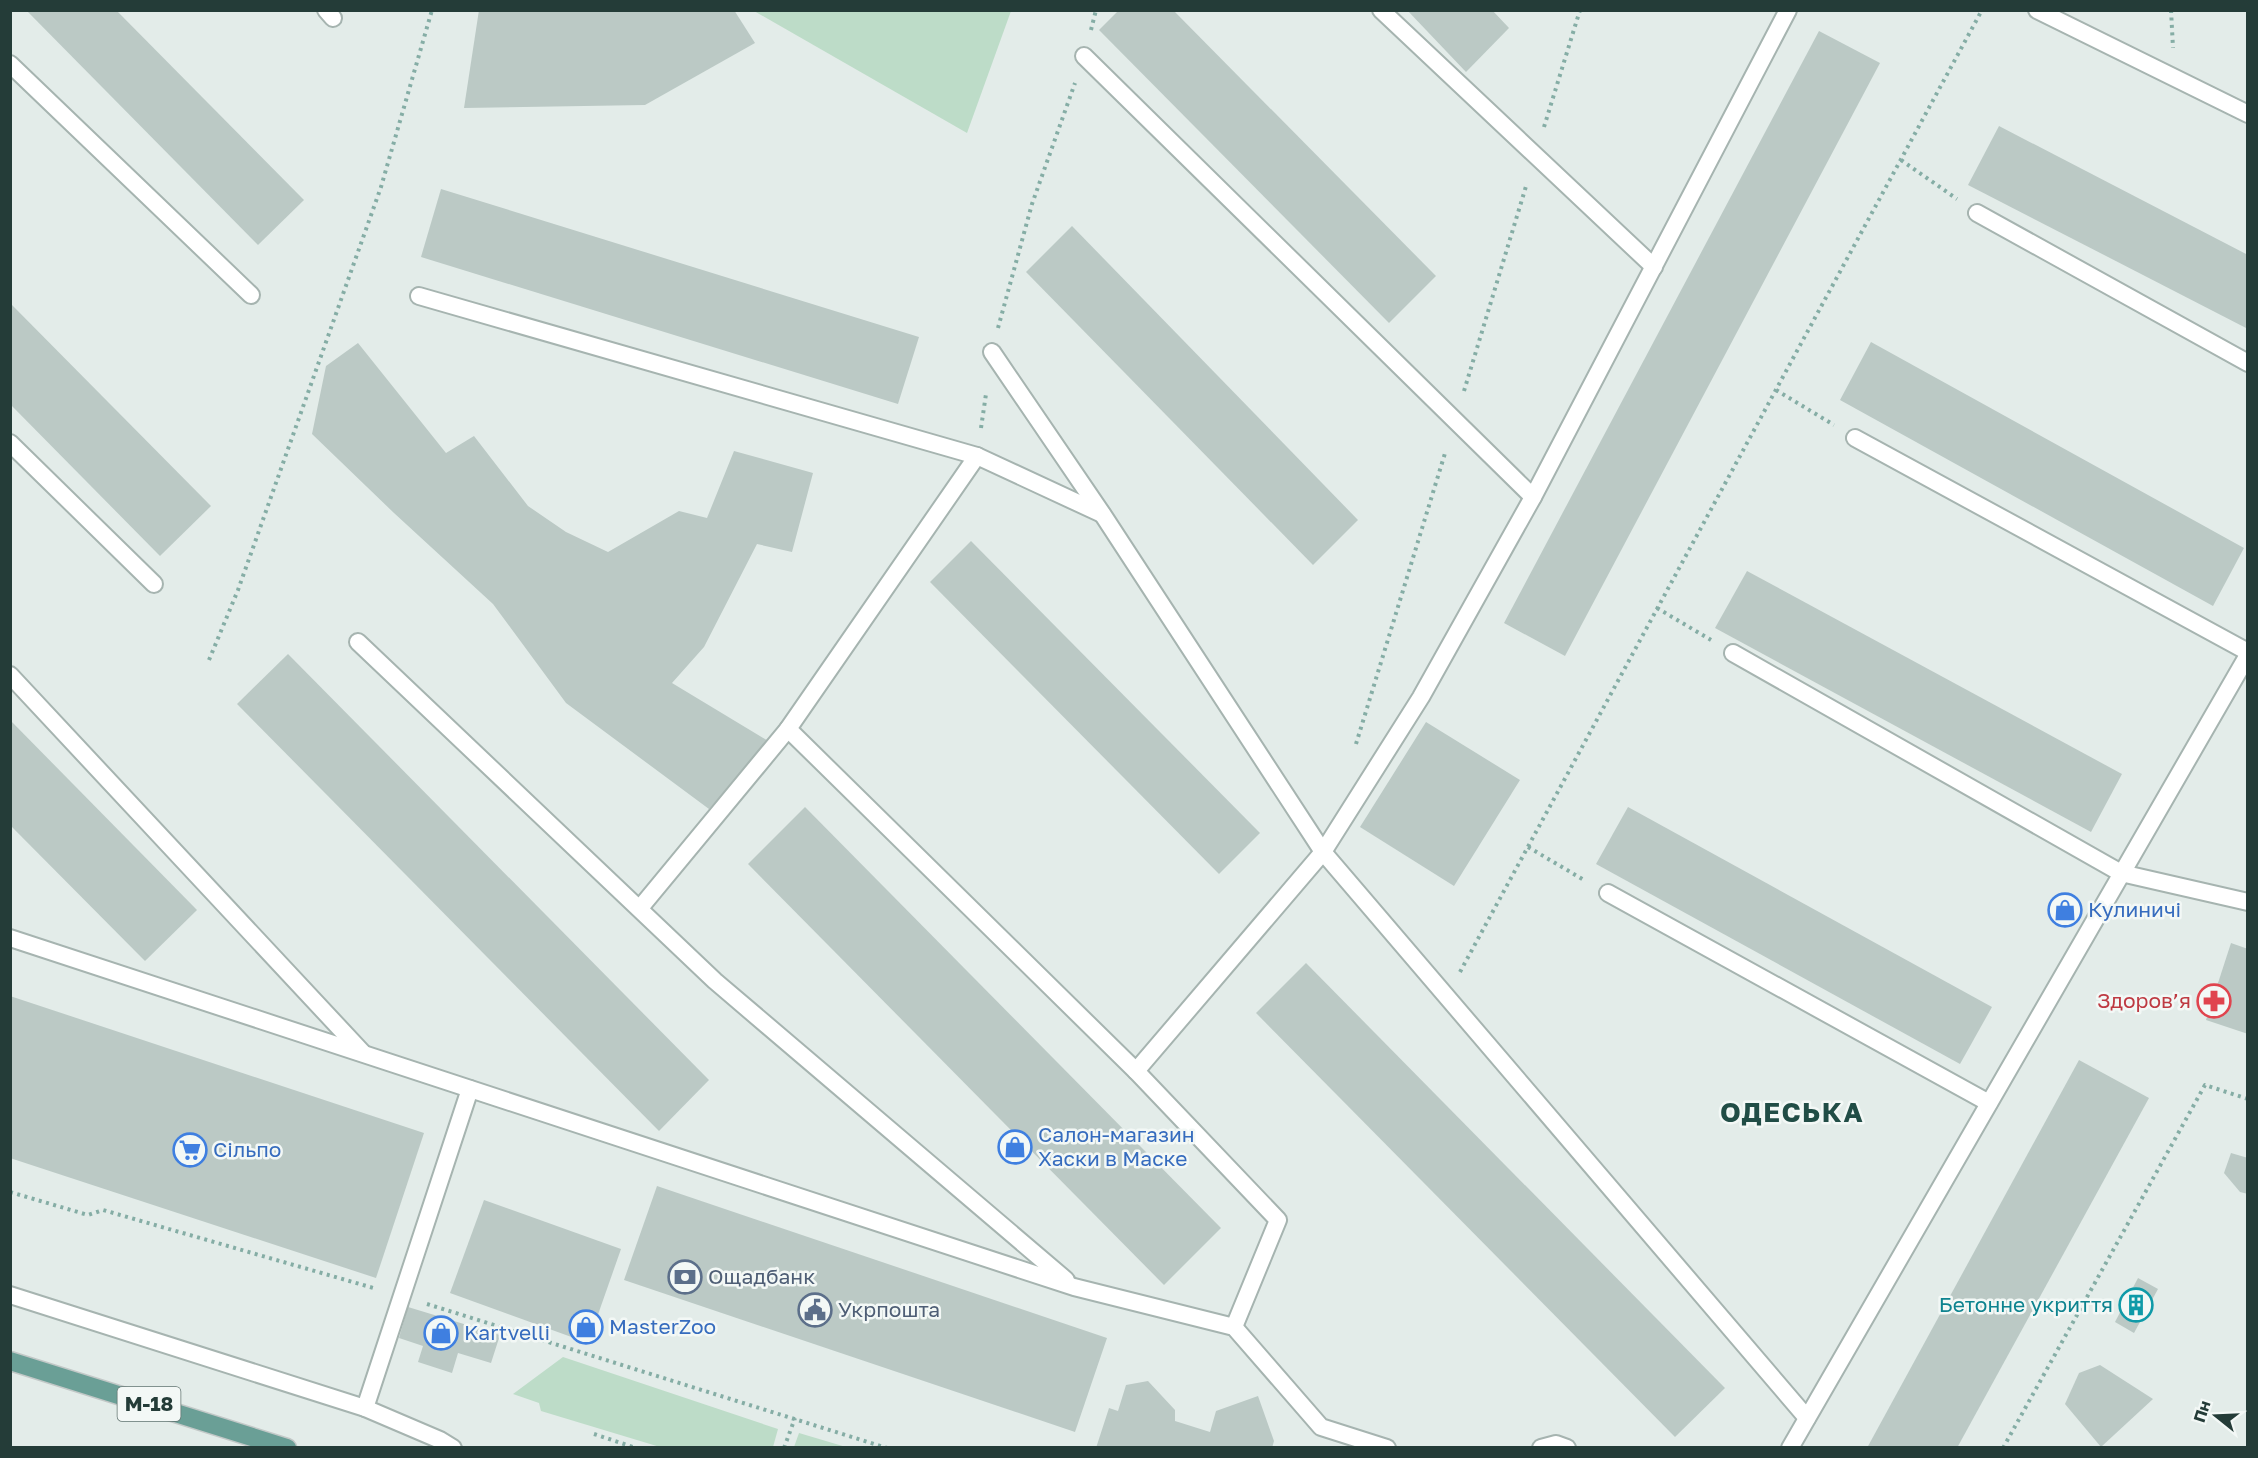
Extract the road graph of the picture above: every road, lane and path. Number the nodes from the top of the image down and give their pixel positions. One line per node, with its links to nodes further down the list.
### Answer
1 (432, 10): 28 (path)
2 (1096, 10): 7 (path)
3 (1381, 10): 12 (lane)
4 (1788, 10): 12 (lane)
5 (1982, 10): 10 (path)
6 (2037, 10): 9 (lane)
7 (1084, 56): 15 (path); 21 (lane)
8 (10, 64): 13 (lane)
9 (2247, 114)
10 (1901, 160): 11 (path); 17 (path)
11 (1977, 213): 16 (lane)
12 (1654, 267): 21 (lane)
13 (251, 295)
14 (419, 296): 20 (lane)
15 (992, 352): 20 (path); 22 (lane)
16 (2247, 363)
17 (1776, 390): 18 (path); 24 (path)
18 (1855, 438): 27 (lane)
19 (10, 443): 23 (lane)
20 (977, 456): 22 (lane); 30 (lane)
21 (1533, 497): 32 (lane)
22 (1103, 515): 32 (lane)
23 (154, 584)
24 (1657, 608): 26 (path); 31 (path)
25 (358, 642): 36 (lane)
26 (1733, 653): 33 (lane)
27 (2247, 654): 33 (lane)
28 (209, 660)
29 (10, 675): 39 (lane)
30 (788, 729): 36 (lane); 40 (lane)
31 (1528, 847): 34 (path); 38 (path)
32 (1323, 852): 38 (lane); 40 (lane)
33 (2121, 873): 35 (lane); 43 (lane)
34 (1608, 893): 43 (lane)
35 (2247, 902)
36 (640, 908): 45 (lane)
37 (10, 938): 39 (lane)
38 (1447, 997): 52 (lane)
39 (363, 1054): 41 (lane)
40 (1136, 1071): 48 (lane)
41 (470, 1089): 45 (lane); 47 (lane)
42 (2247, 1099): 63 (path)
43 (1989, 1103): 52 (lane)
44 (10, 1192): 47 (path)
45 (1074, 1287): 48 (lane)
46 (10, 1295): 50 (lane)
47 (402, 1296): 50 (lane); 51 (path)
48 (1234, 1327): 59 (lane)
49 (10, 1361): 54 (main road, М-18)
50 (365, 1408): 55 (lane)
51 (795, 1418): 57 (path); 58 (path)
52 (1808, 1418): 62 (lane)
53 (594, 1434): 56 (path)
54 (287, 1448)
55 (453, 1448)
56 (636, 1448)
57 (784, 1448)
58 (887, 1448)
59 (1387, 1448)
60 (1541, 1448): 61 (lane)
61 (1568, 1448)
62 (1790, 1448)
63 (2003, 1448)

